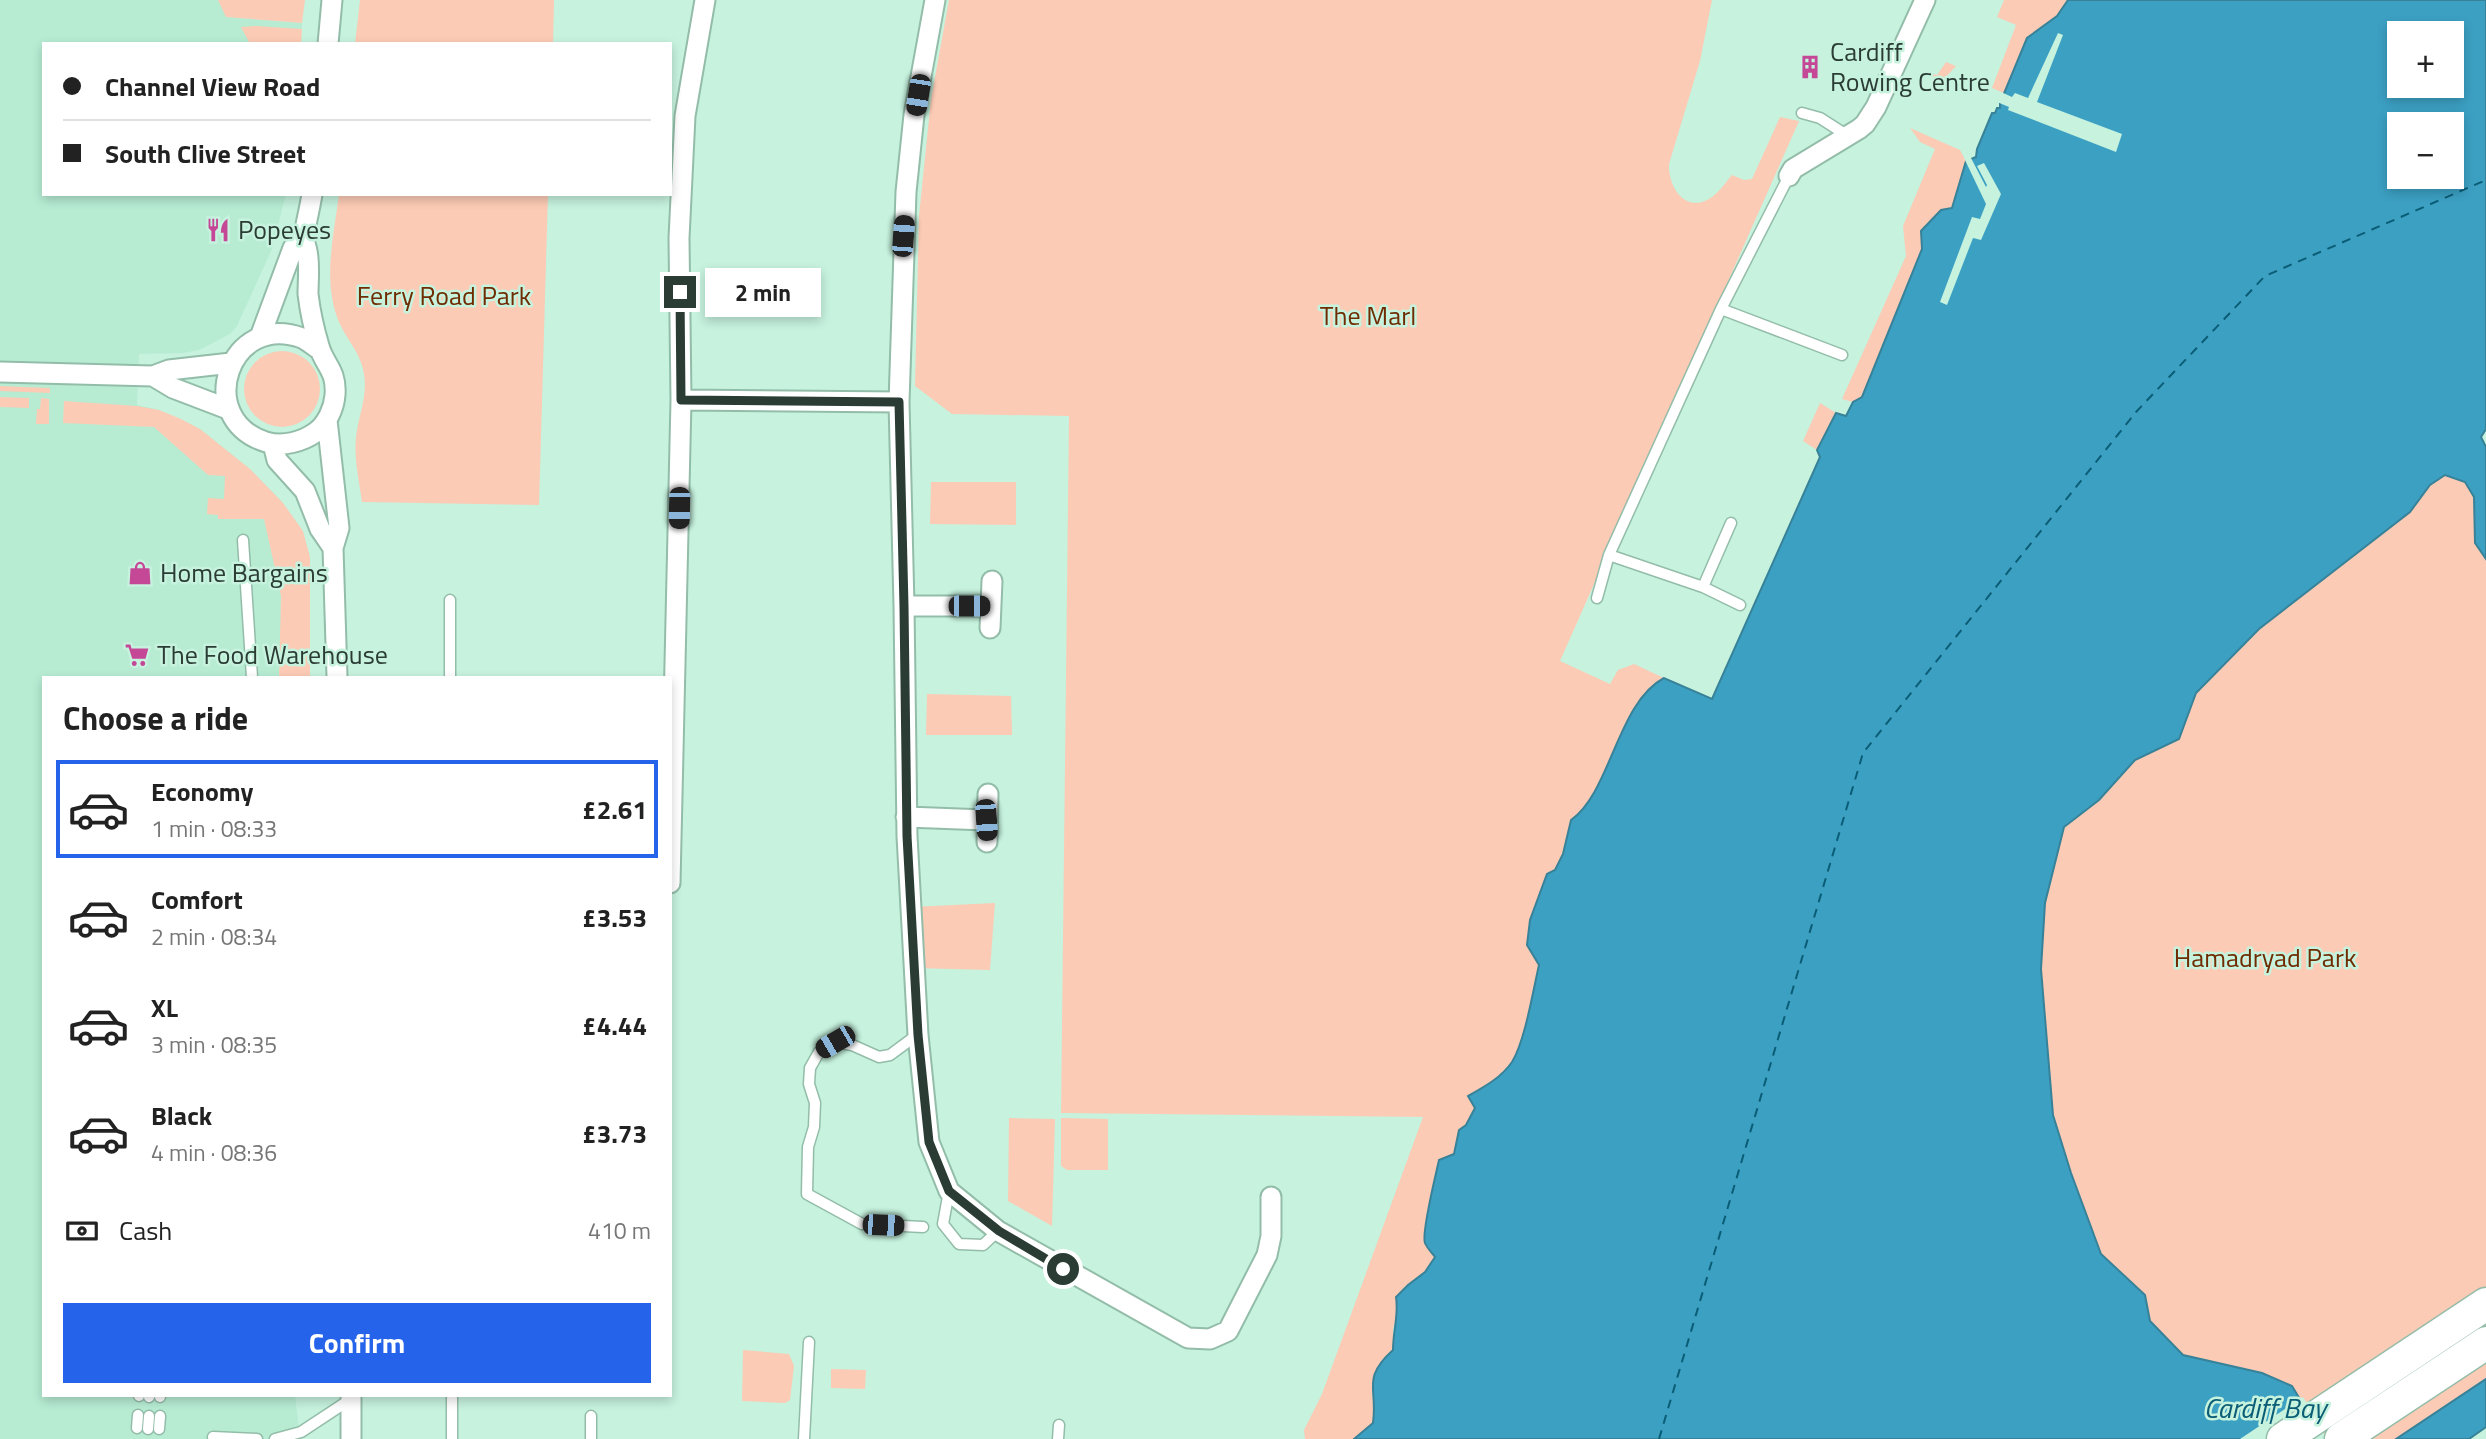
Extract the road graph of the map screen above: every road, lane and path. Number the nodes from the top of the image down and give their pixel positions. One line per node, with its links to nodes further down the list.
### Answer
1 (332, 0): 5 (street)
2 (705, 0): 18 (street)
3 (935, 0): 19 (street)
4 (1925, 0): 7 (street)
5 (328, 42)
6 (1802, 113): 7 (lane)
7 (1848, 136): 8 (street)
8 (1789, 176): 11 (lane)
9 (312, 196): 10 (street)
10 (304, 239): 12 (street); 13 (street)
11 (1721, 309): 14 (lane); 26 (lane)
12 (260, 337): 13 (street); 15 (street)
13 (320, 350): 21 (street)
14 (1842, 355)
15 (231, 363): 17 (street); 20 (street)
16 (0, 372): 17 (street)
17 (153, 376): 20 (street)
18 (681, 400): 19 (street); 39 (street)
19 (899, 402): 32 (street)
20 (228, 409): 22 (street)
21 (327, 420): 22 (street); 25 (street)
22 (274, 444): 25 (street)
23 (1731, 523): 28 (lane)
24 (243, 540): 35 (lane)
25 (333, 548): 36 (street)
26 (1609, 555): 28 (lane); 29 (lane)
27 (992, 581): 33 (street)
28 (1703, 587): 31 (lane)
29 (1597, 598)
30 (450, 600): 37 (lane)
31 (1740, 604)
32 (904, 606): 33 (street); 40 (street)
33 (990, 606): 34 (street)
34 (990, 628)
35 (252, 676)
36 (337, 676)
37 (450, 676)
38 (988, 794): 41 (street)
39 (672, 795)
40 (906, 817): 41 (street); 43 (street)
41 (986, 820): 42 (street)
42 (988, 842)
43 (918, 1035): 44 (street); 46 (lane)
44 (949, 1191): 47 (street); 47 (lane)
45 (1271, 1197): 47 (street)
46 (923, 1227)
47 (999, 1231)
48 (2486, 1304): 64 (main road)
49 (809, 1342): 62 (lane)
50 (2486, 1343): 65 (main road)
51 (351, 1397): 58 (lane); 59 (street)
52 (452, 1397): 60 (lane)
53 (591, 1416): 61 (lane)
54 (1059, 1425): 63 (lane)
55 (148, 1429): 55 (lane)
56 (213, 1437): 57 (lane)
57 (257, 1439)
58 (275, 1439)
59 (351, 1439)
60 (452, 1439)
61 (591, 1439)
62 (804, 1439)
63 (1058, 1439)
64 (2283, 1439)
65 (2341, 1439)

